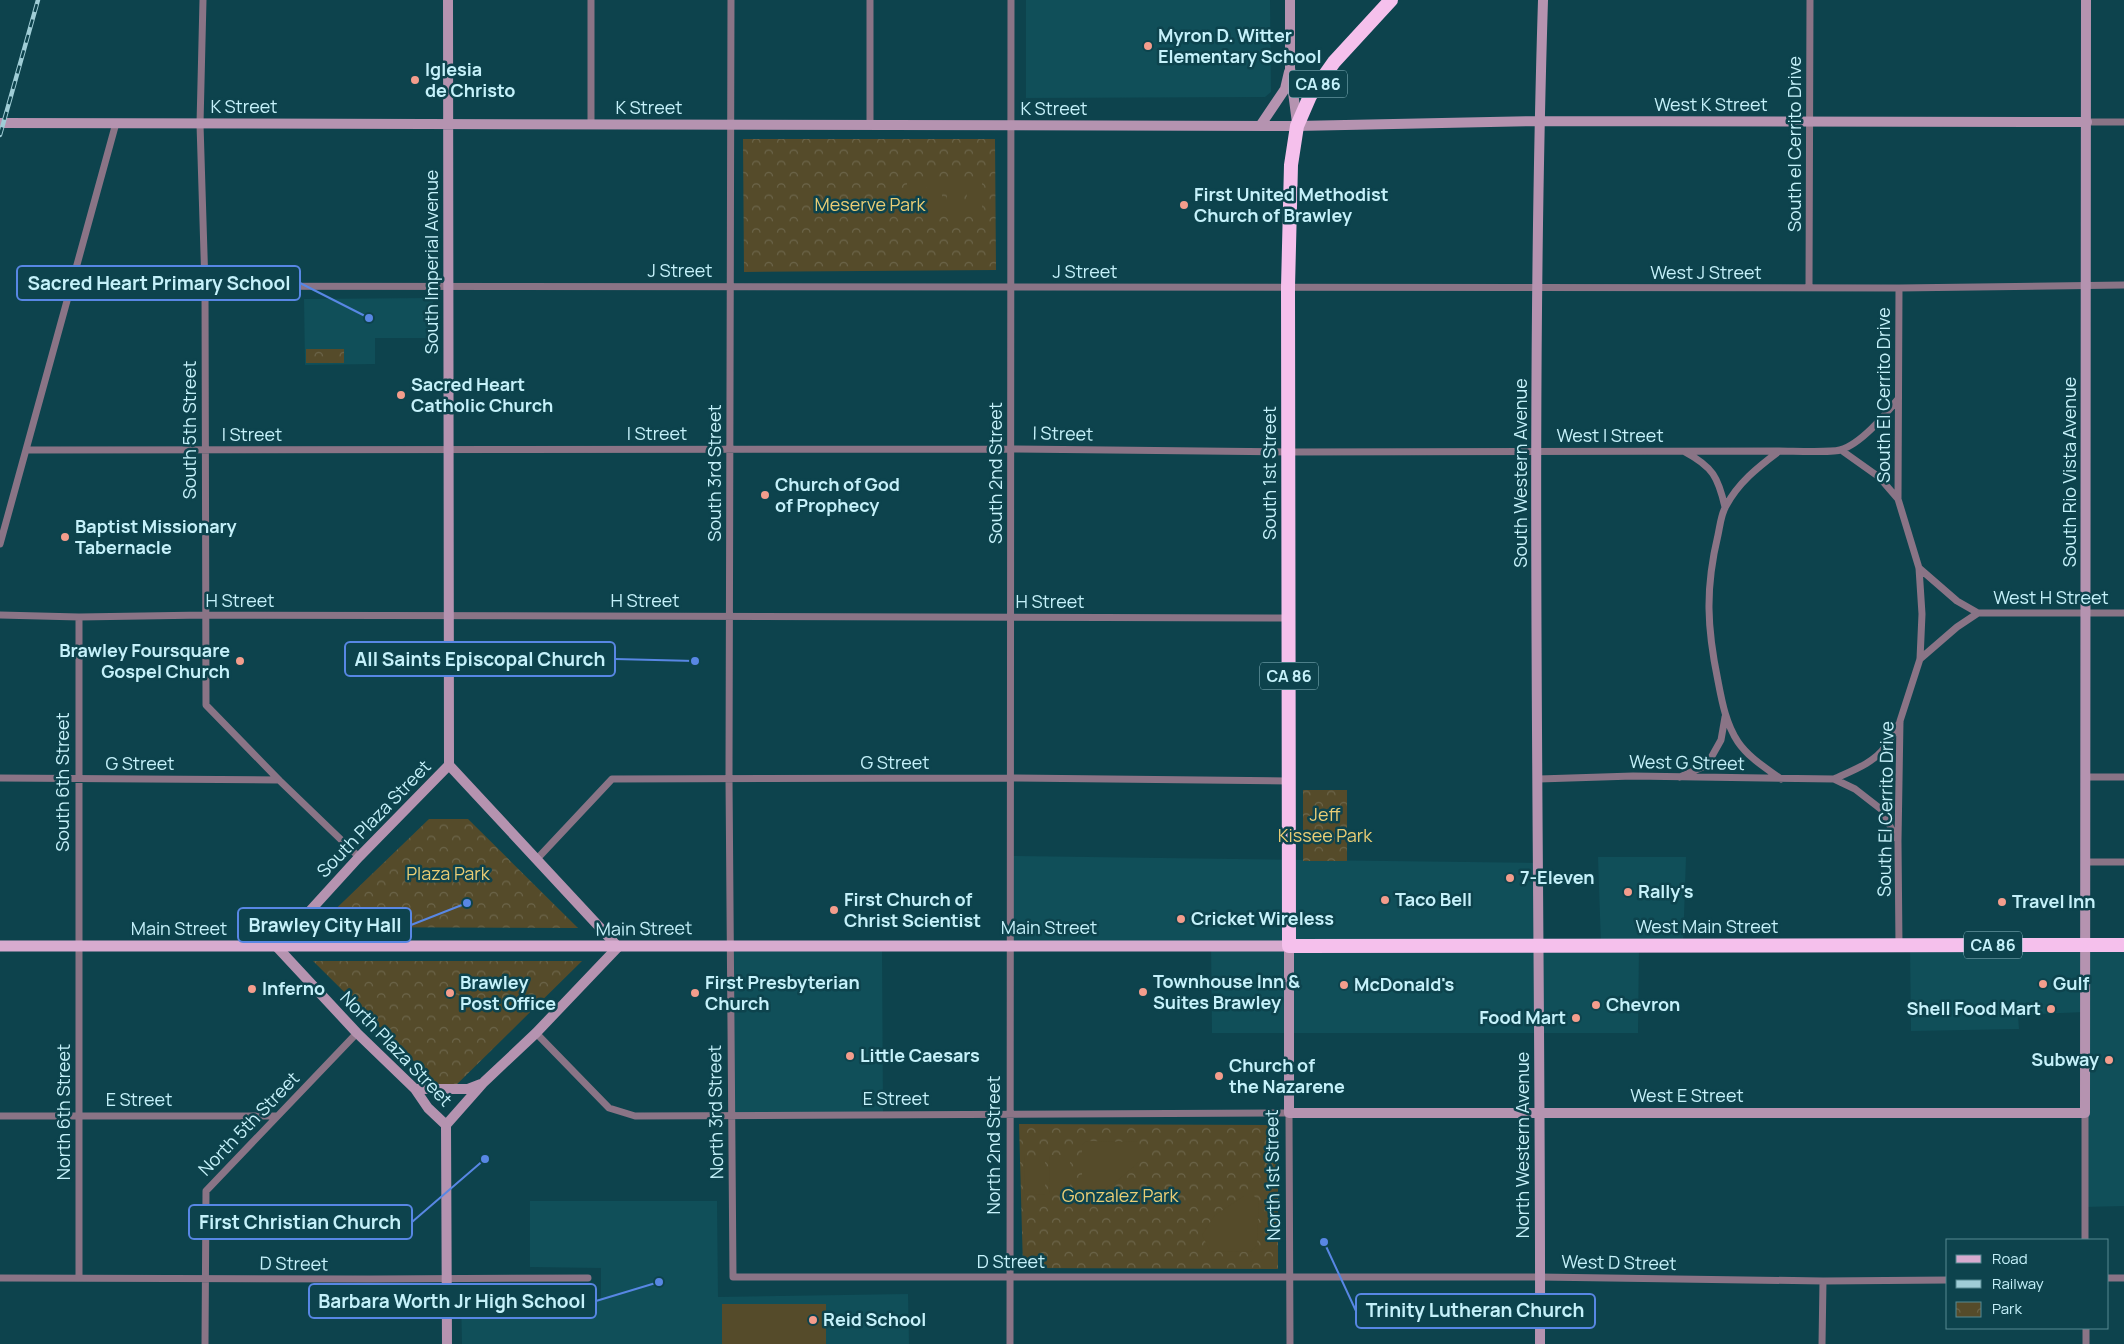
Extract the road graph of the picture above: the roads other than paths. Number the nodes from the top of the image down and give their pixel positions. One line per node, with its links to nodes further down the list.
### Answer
1 (203, 0): 19 (street, South 5th Street)
2 (448, 0): 20 (street, South Imperial Avenue)
3 (591, 0): 21 (street)
4 (731, 0): 22 (street, South 3rd Street)
5 (870, 0): 23 (street)
6 (1011, 0): 24 (street, South 2nd Street)
7 (1290, 0): 12 (street, South 1st Street)
8 (1391, 0): 26 (highway, CA 86)
9 (1543, 0): 13 (street, South Western Avenue)
10 (1810, 0): 14 (street, South el Cerrito Drive)
11 (2086, 0): 15 (street, South Rio Vista Avenue)
12 (1290, 68): 25 (street); 26 (street, South 1st Street)
13 (1540, 121): 14 (street, West K Street); 26 (street, West K Street); 35 (street, South Western Avenue)
14 (1811, 121): 15 (street, West K Street); 36 (street, South el Cerrito Drive)
15 (2087, 122): 16 (street, West K Street); 27 (street, South Rio Vista Avenue)
16 (2124, 122)
17 (0, 123): 18 (street, K Street)
18 (116, 123): 19 (street, K Street); 29 (street)
19 (200, 124): 20 (street, K Street); 30 (street, South 5th Street)
20 (448, 124): 21 (street, K Street); 32 (street, South Imperial Avenue)
21 (591, 124): 22 (street, K Street)
22 (731, 125): 23 (street, K Street); 31 (street, South 3rd Street)
23 (870, 125): 24 (street, K Street)
24 (1012, 126): 25 (street, K Street); 33 (street, South 2nd Street)
25 (1260, 126): 26 (street, K Street)
26 (1297, 126): 34 (highway, South 1st Street / CA 86)
27 (2086, 285): 28 (street, West J Street); 37 (street, West J Street); 54 (street, South Rio Vista Avenue)
28 (2124, 285)
29 (71, 286): 30 (street, J Street); 41 (street)
30 (205, 286): 32 (street, J Street); 42 (street, South 5th Street)
31 (732, 286): 32 (street, J Street); 33 (street, J Street); 39 (street, South 3rd Street)
32 (448, 287): 43 (street, South Imperial Avenue)
33 (1012, 287): 34 (street, J Street); 40 (street, South 2nd Street)
34 (1288, 287): 35 (street, West J Street); 47 (highway, South 1st Street / CA 86)
35 (1538, 288): 36 (street, West J Street); 48 (street, South Western Avenue)
36 (1809, 288): 37 (street, West J Street)
37 (1899, 288): 38 (street, South El Cerrito Drive)
38 (1898, 399): 44 (street); 49 (street, South El Cerrito Drive)
39 (730, 449): 40 (street, I Street); 43 (street, I Street); 59 (street, South 3rd Street)
40 (1011, 449): 47 (street, I Street); 61 (street, South 2nd Street)
41 (26, 450): 42 (street, I Street); 51 (street)
42 (204, 450): 43 (street, I Street); 56 (street, South 5th Street)
43 (448, 450): 58 (street, South Imperial Avenue)
44 (1840, 450): 46 (street, West I Street); 49 (street)
45 (1684, 451): 46 (street, West I Street); 48 (street, West I Street); 50 (street)
46 (1779, 451): 50 (street)
47 (1289, 452): 48 (street, West I Street); 62 (highway, South 1st Street / CA 86)
48 (1537, 452): 74 (street, South Western Avenue)
49 (1898, 499): 52 (street, South El Cerrito Drive)
50 (1725, 507): 64 (street)
51 (0, 544)
52 (1919, 568): 53 (street, West H Street); 63 (street, South El Cerrito Drive)
53 (1978, 613): 54 (street, West H Street); 63 (street, West H Street)
54 (2086, 613): 55 (street, West H Street); 67 (street, South Rio Vista Avenue)
55 (2124, 613)
56 (205, 615): 58 (street, H Street); 60 (street, H Street); 76 (street, South 5th Street)
57 (0, 616): 60 (street, H Street)
58 (449, 616): 59 (street, H Street); 66 (street, South Imperial Avenue)
59 (730, 616): 61 (street, H Street); 73 (street, South 3rd Street)
60 (79, 617): 72 (street, South 6th Street)
61 (1011, 617): 62 (street, H Street); 70 (street, South 2nd Street)
62 (1289, 618): 78 (highway, South 1st Street / CA 86)
63 (1920, 658): 65 (street, South El Cerrito Drive)
64 (1725, 717): 71 (street); 75 (street)
65 (1900, 721): 77 (street, West G Street); 79 (street, South El Cerrito Drive)
66 (449, 765): 80 (street, South Plaza Street); 81 (street, South Plaza Street)
67 (2086, 777): 68 (street); 82 (street, South Rio Vista Avenue)
68 (2124, 777)
69 (0, 778): 72 (street, G Street)
70 (1011, 778): 73 (street, G Street); 78 (street, G Street); 89 (street, South 2nd Street)
71 (1677, 778): 74 (street, West G Street); 75 (street, West G Street)
72 (78, 779): 76 (street, G Street); 93 (street, South 6th Street)
73 (729, 779): 81 (street, G Street); 88 (street, South 3rd Street)
74 (1539, 779): 91 (street, South Western Avenue)
75 (1782, 779): 77 (street, West G Street)
76 (279, 780): 80 (street, South 5th Street)
77 (1834, 780): 79 (street, West G Street)
78 (1289, 781): 90 (highway, South 1st Street / CA 86)
79 (1898, 840): 92 (street, South El Cerrito Drive)
80 (359, 856): 87 (street, South Plaza Street)
81 (536, 860): 94 (street, South Plaza Street)
82 (2086, 862): 83 (street); 84 (street, South Rio Vista Avenue)
83 (2124, 862)
84 (2086, 945): 85 (highway, West Main Street / CA 86); 92 (highway, West Main Street / CA 86); 101 (street, South Rio Vista Avenue)
85 (2124, 945)
86 (0, 946): 93 (main road, Main Street)
87 (277, 946): 93 (main road, Main Street); 94 (main road, Main Street); 95 (street, North Plaza Street)
88 (730, 946): 89 (main road, Main Street); 94 (main road, Main Street); 104 (street, North 3rd Street)
89 (1011, 946): 90 (main road, Main Street); 102 (street, North 2nd Street)
90 (1289, 946): 91 (highway, West Main Street / CA 86); 99 (street, North 1st Street)
91 (1538, 946): 92 (highway, West Main Street / CA 86); 100 (street, North Western Avenue)
92 (1899, 946)
93 (80, 947): 103 (street, North 6th Street)
94 (618, 947): 96 (street, North Plaza Street)
95 (357, 1033): 98 (street, North Plaza Street); 106 (street, North 5th Street)
96 (536, 1033): 97 (street, North Plaza Street); 104 (street, E Street)
97 (484, 1082): 98 (street); 107 (street, North Plaza Street)
98 (415, 1090): 107 (street, North Plaza Street)
99 (1289, 1113): 100 (street, West E Street); 102 (street, E Street); 110 (street, North 1st Street)
100 (1538, 1113): 101 (street, West E Street); 111 (street, North Western Avenue)
101 (2085, 1113): 108 (street)
102 (1008, 1114): 104 (street, E Street); 109 (street, North 2nd Street)
103 (79, 1115): 105 (street, E Street); 106 (street, E Street); 113 (street, North 6th Street)
104 (730, 1115): 116 (street, North 3rd Street)
105 (0, 1116)
106 (277, 1116): 114 (street, North 5th Street)
107 (446, 1125): 119 (street)
108 (2085, 1239)
109 (1010, 1277): 110 (street, D Street); 116 (street, D Street); 125 (street, North 2nd Street)
110 (1290, 1277): 111 (street, West D Street); 126 (street, North 1st Street)
111 (1540, 1277): 121 (street, West D Street); 127 (street, North Western Avenue)
112 (0, 1278): 113 (street, D Street)
113 (80, 1278): 114 (street, D Street)
114 (205, 1278): 119 (street, D Street); 123 (street, North 5th Street)
115 (588, 1278): 119 (street, D Street)
116 (733, 1278)
117 (2109, 1278): 118 (street)
118 (2124, 1278)
119 (447, 1279): 124 (street)
120 (1946, 1280): 121 (street, West D Street)
121 (1822, 1281): 128 (street)
122 (2086, 1329): 129 (street)
123 (205, 1344)
124 (447, 1344)
125 (1010, 1344)
126 (1290, 1344)
127 (1540, 1344)
128 (1822, 1344)
129 (2086, 1344)

